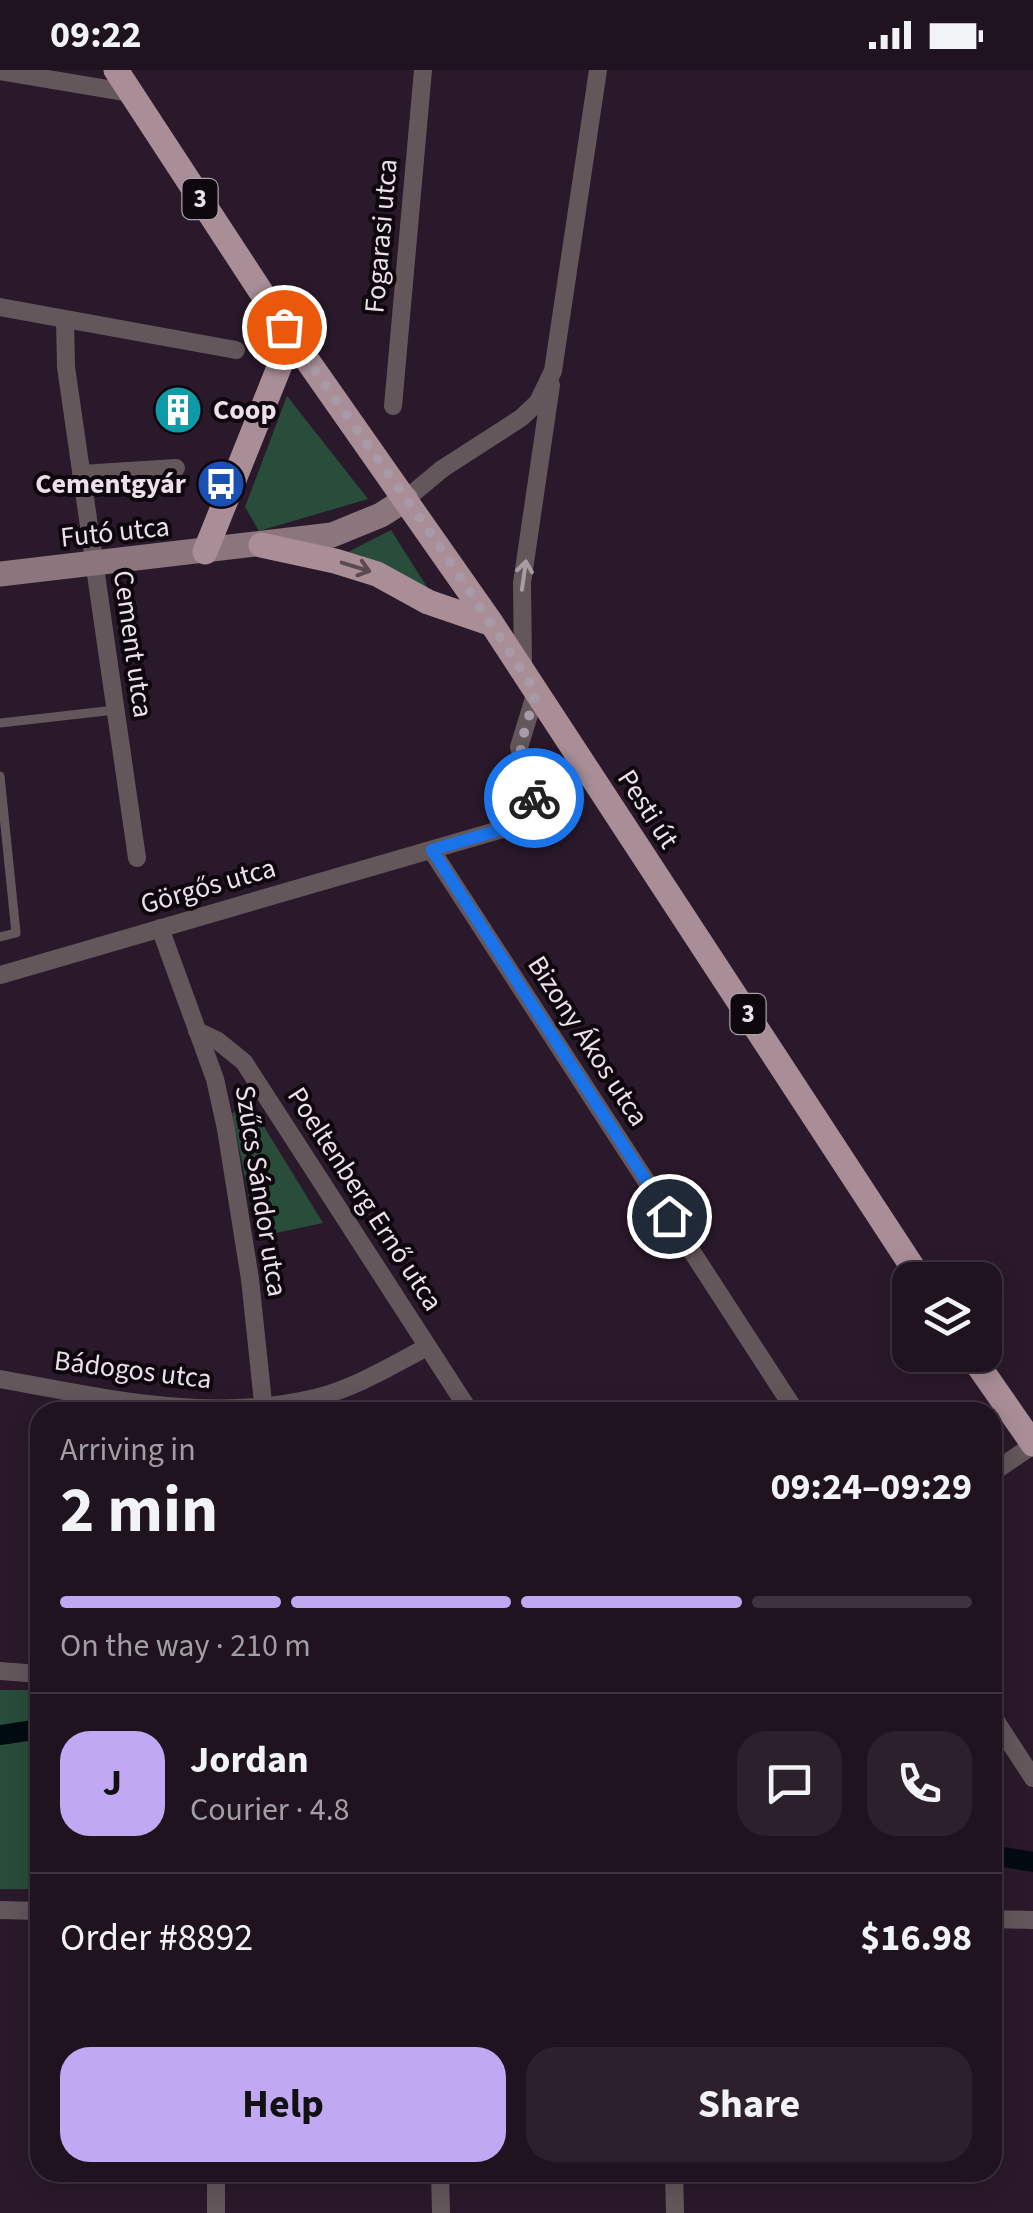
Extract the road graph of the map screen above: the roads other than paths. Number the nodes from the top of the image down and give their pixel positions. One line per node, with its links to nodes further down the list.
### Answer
1 (116, 70): 5 (main road, 3)
2 (424, 70): 11 (street, Fogarasi utca)
3 (598, 70): 10 (street)
4 (0, 71): 5 (street)
5 (131, 93): 8 (main road, 3)
6 (0, 307): 7 (street)
7 (65, 318): 9 (street); 13 (street, Cement utca)
8 (284, 327): 14 (main road, Pesti út / 3); 16 (main road)
9 (236, 350)
10 (553, 371): 14 (street); 20 (street, one-way to 10)
11 (393, 406)
12 (176, 468): 13 (street)
13 (81, 474): 17 (street, Cement utca)
14 (406, 498): 15 (main road, Futó utca); 19 (main road, Pesti út / 3)
15 (261, 545): 16 (main road, Futó utca); 19 (main road, one-way to 19)
16 (205, 552): 17 (main road, Futó utca)
17 (94, 564): 18 (main road, Futó utca); 21 (street, Cement utca)
18 (0, 574)
19 (492, 624): 20 (main road, Pesti út / 3)
20 (530, 682): 24 (street, Görgős utca); 30 (main road, Pesti út / 3)
21 (115, 710): 22 (lane); 25 (street, Cement utca)
22 (0, 724)
23 (0, 776): 27 (lane)
24 (432, 850): 26 (street, Görgős utca); 38 (street, Bizony Ákos utca)
25 (137, 858)
26 (160, 928): 28 (street, Görgős utca); 29 (street, Szűcs Sándor utca)
27 (0, 937)
28 (0, 975)
29 (197, 1031): 31 (street, Poeltenberg Ernő utca); 35 (street, Szűcs Sándor utca)
30 (909, 1262)
31 (428, 1347): 36 (street, Bádogos utca); 37 (street, Poeltenberg Ernő utca)
32 (983, 1372): 39 (main road)
33 (0, 1379): 34 (street, Bádogos utca)
34 (137, 1402)
35 (263, 1402)
36 (297, 1402)
37 (464, 1402)
38 (790, 1402)
39 (1033, 1445): 40 (street)
40 (1002, 1466)
41 (0, 1671): 42 (street)
42 (30, 1673)
43 (1002, 1731): 44 (street)
44 (1033, 1778)
45 (0, 1910): 46 (street)
46 (30, 1910)
47 (1002, 1919): 48 (street)
48 (1033, 1920)
49 (216, 2182): 52 (street)
50 (440, 2182): 53 (street)
51 (674, 2182): 54 (street)
52 (216, 2213)
53 (441, 2213)
54 (675, 2213)

